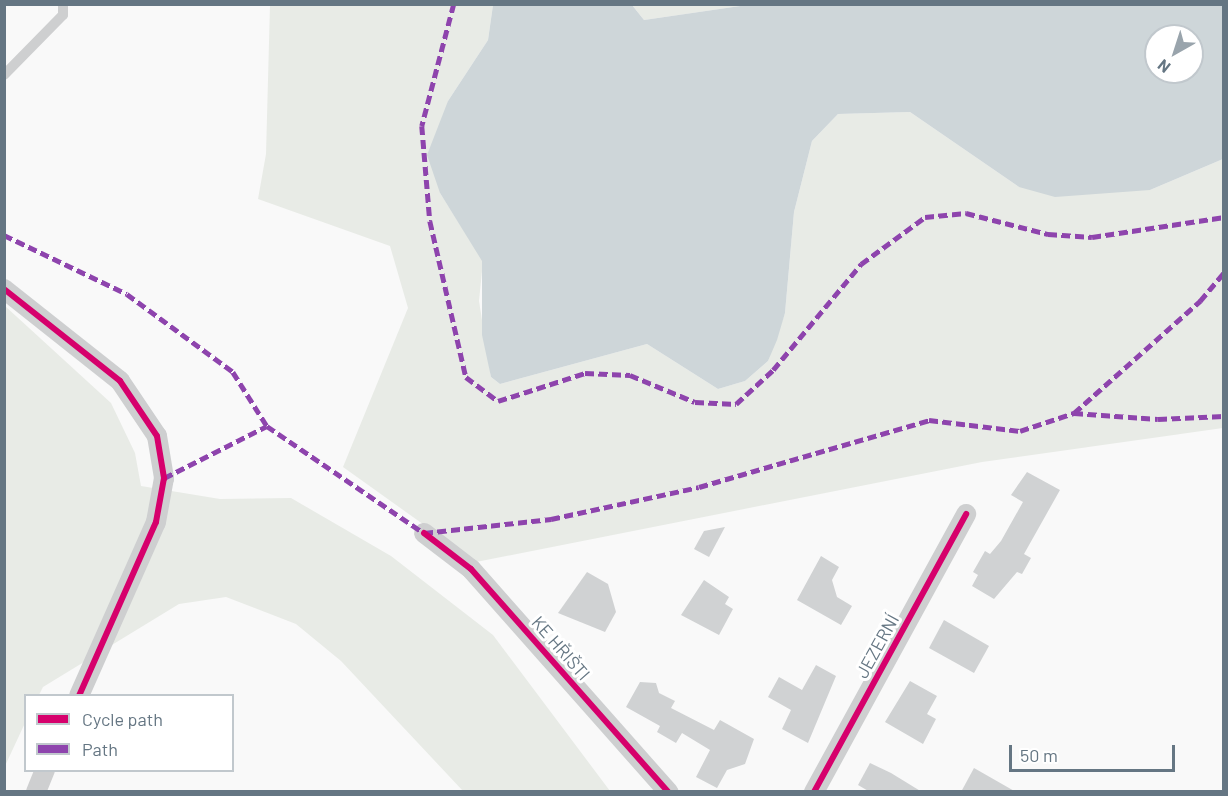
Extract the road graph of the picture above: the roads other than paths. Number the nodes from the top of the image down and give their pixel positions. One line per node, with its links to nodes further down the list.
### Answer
1 (63, 4): 2 (lane)
2 (4, 75)
3 (4, 289): 6 (street)
4 (966, 514): 10 (street, JEZERNÍ)
5 (424, 533): 9 (street, KE HŘIŠTI)
6 (80, 694)
7 (45, 772): 8 (street)
8 (36, 792)
9 (668, 792)
10 (814, 792)

